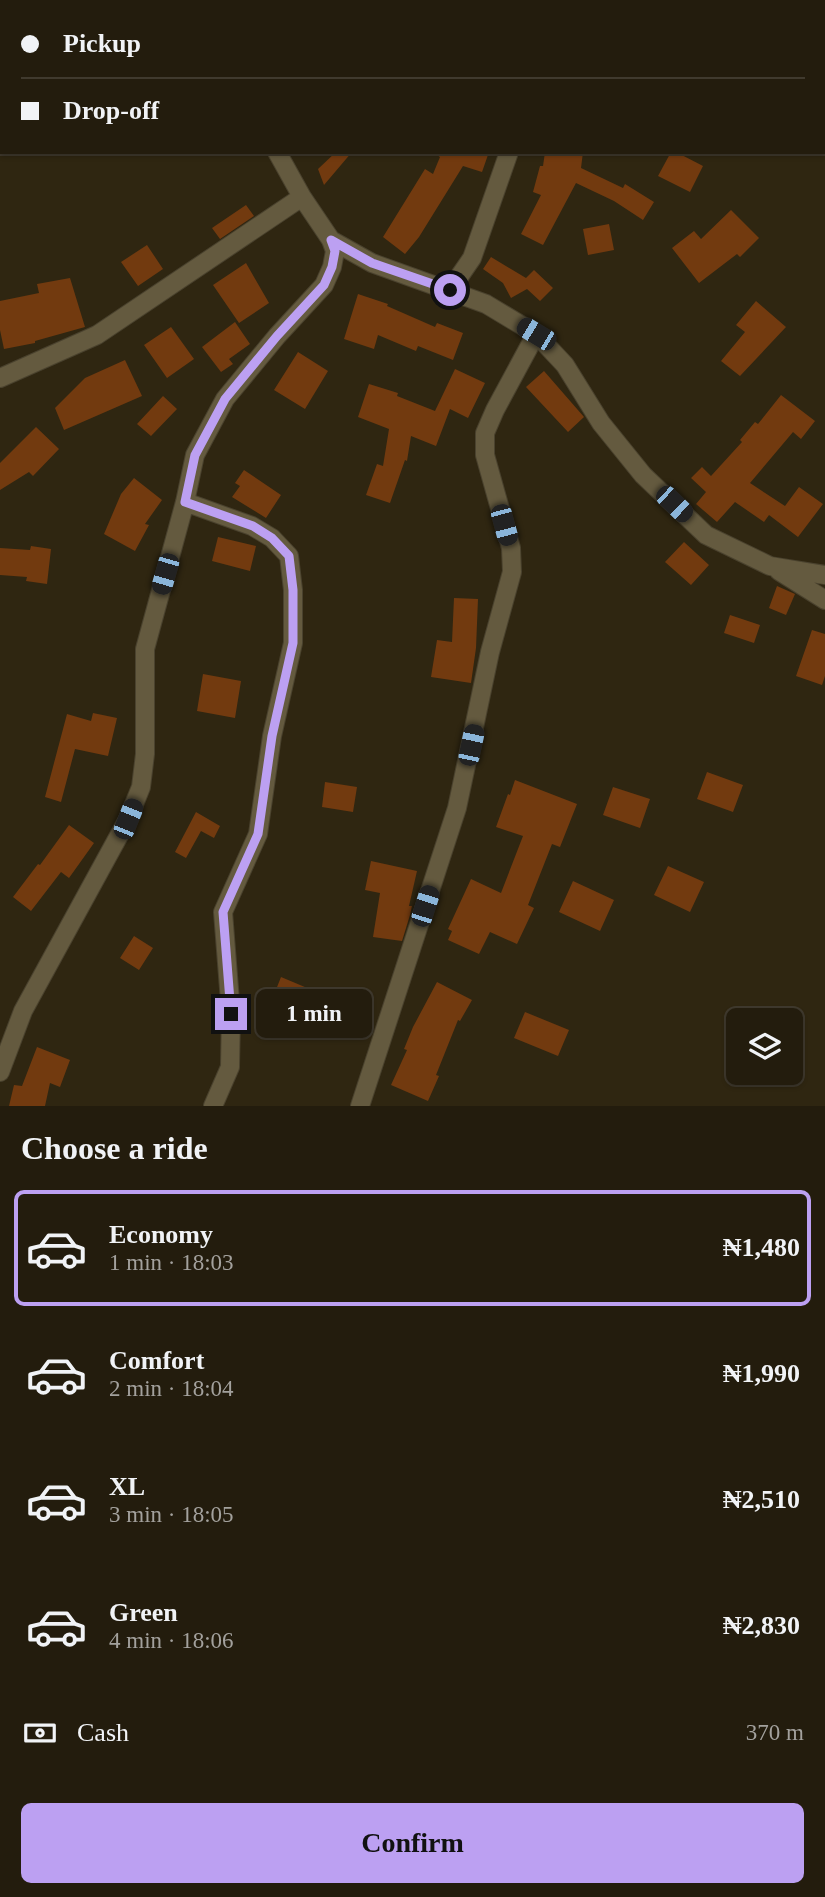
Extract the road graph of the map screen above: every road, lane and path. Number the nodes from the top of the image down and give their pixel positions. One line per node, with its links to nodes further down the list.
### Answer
1 (278, 154): 3 (street)
2 (508, 154): 5 (street)
3 (302, 197): 4 (street); 7 (street)
4 (331, 240): 5 (street); 8 (street)
5 (450, 290): 6 (street)
6 (536, 334): 9 (street); 14 (street)
7 (0, 378)
8 (185, 502): 12 (street); 13 (street)
9 (770, 566): 10 (street); 11 (street)
10 (825, 575)
11 (825, 600)
12 (0, 1072)
13 (213, 1106)
14 (360, 1106)

